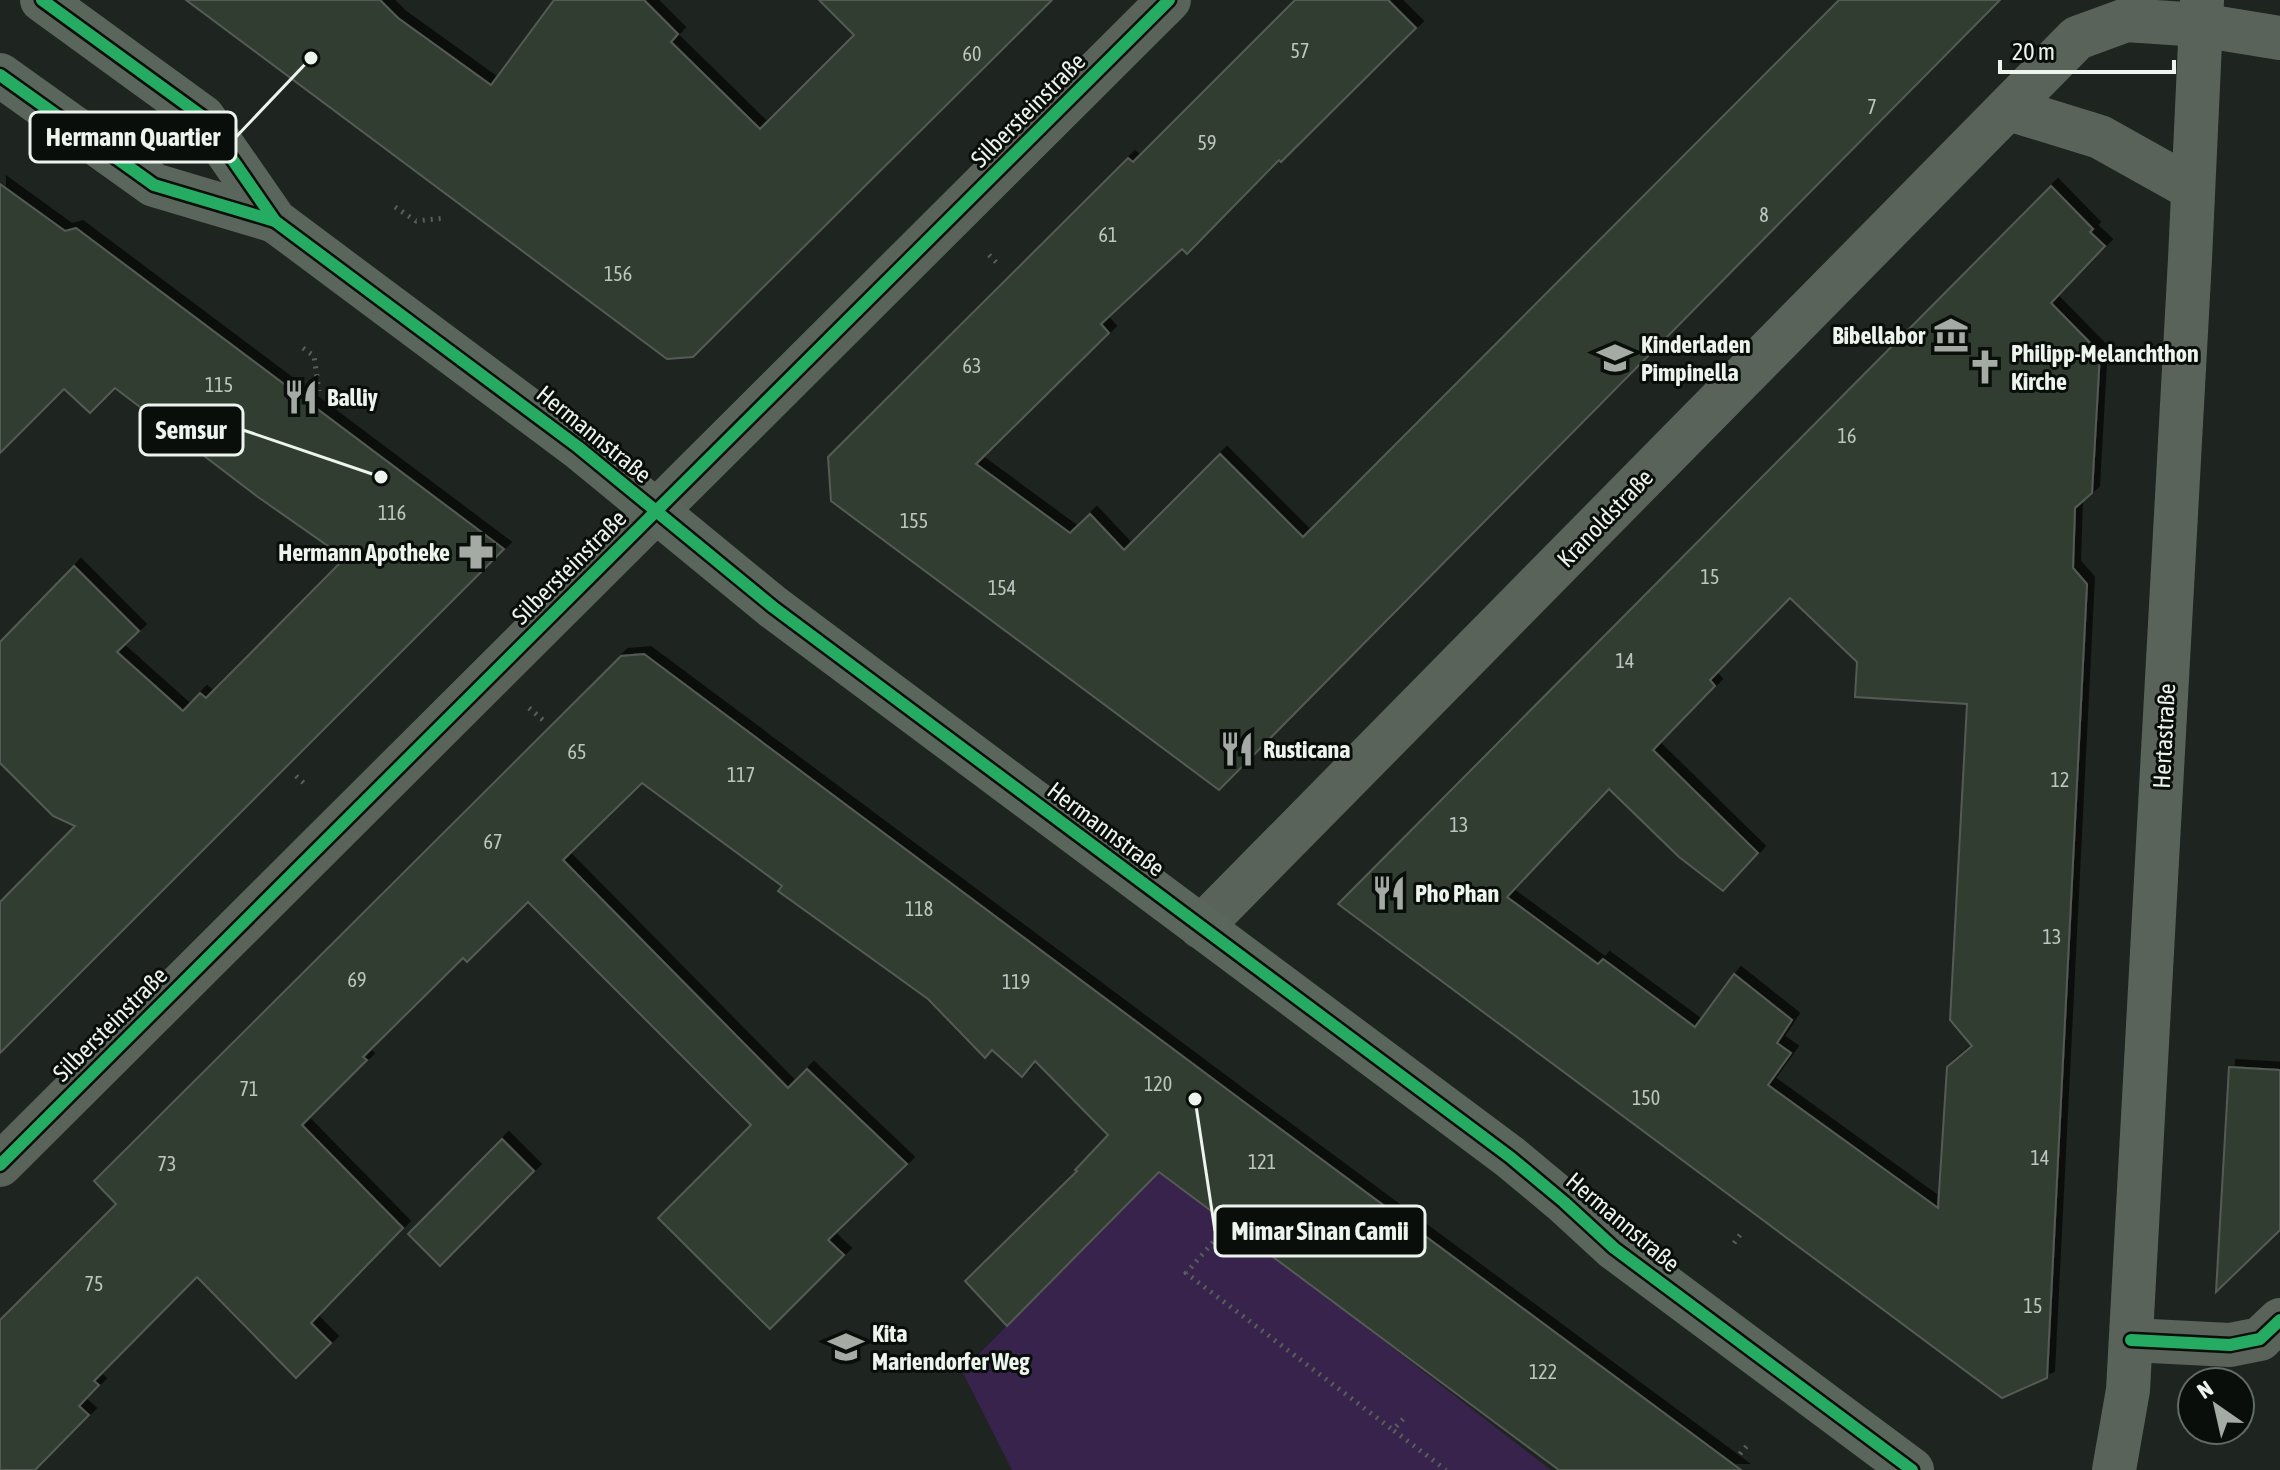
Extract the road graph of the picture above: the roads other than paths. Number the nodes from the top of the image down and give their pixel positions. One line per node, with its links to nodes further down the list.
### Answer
1 (1169, 0): 9 (street, Silbersteinstraße)
2 (52, 7): 8 (main road, Hermannstraße)
3 (2201, 12): 4 (street, Kranoldstraße); 6 (street, Kranoldstraße); 7 (street, Hertastraße)
4 (2280, 38)
5 (2, 76): 8 (main road, Hermannstraße)
6 (2009, 109): 7 (street); 10 (street, Kranoldstraße)
7 (2193, 189): 13 (street, Hertastraße)
8 (275, 221): 9 (main road, Hermannstraße)
9 (655, 512): 10 (main road, Hermannstraße); 11 (street, Silbersteinstraße)
10 (1201, 927): 14 (main road, Hermannstraße)
11 (0, 1165)
12 (2280, 1320): 13 (street)
13 (2131, 1340): 15 (street, Hertastraße)
14 (1912, 1470)
15 (2114, 1470)

